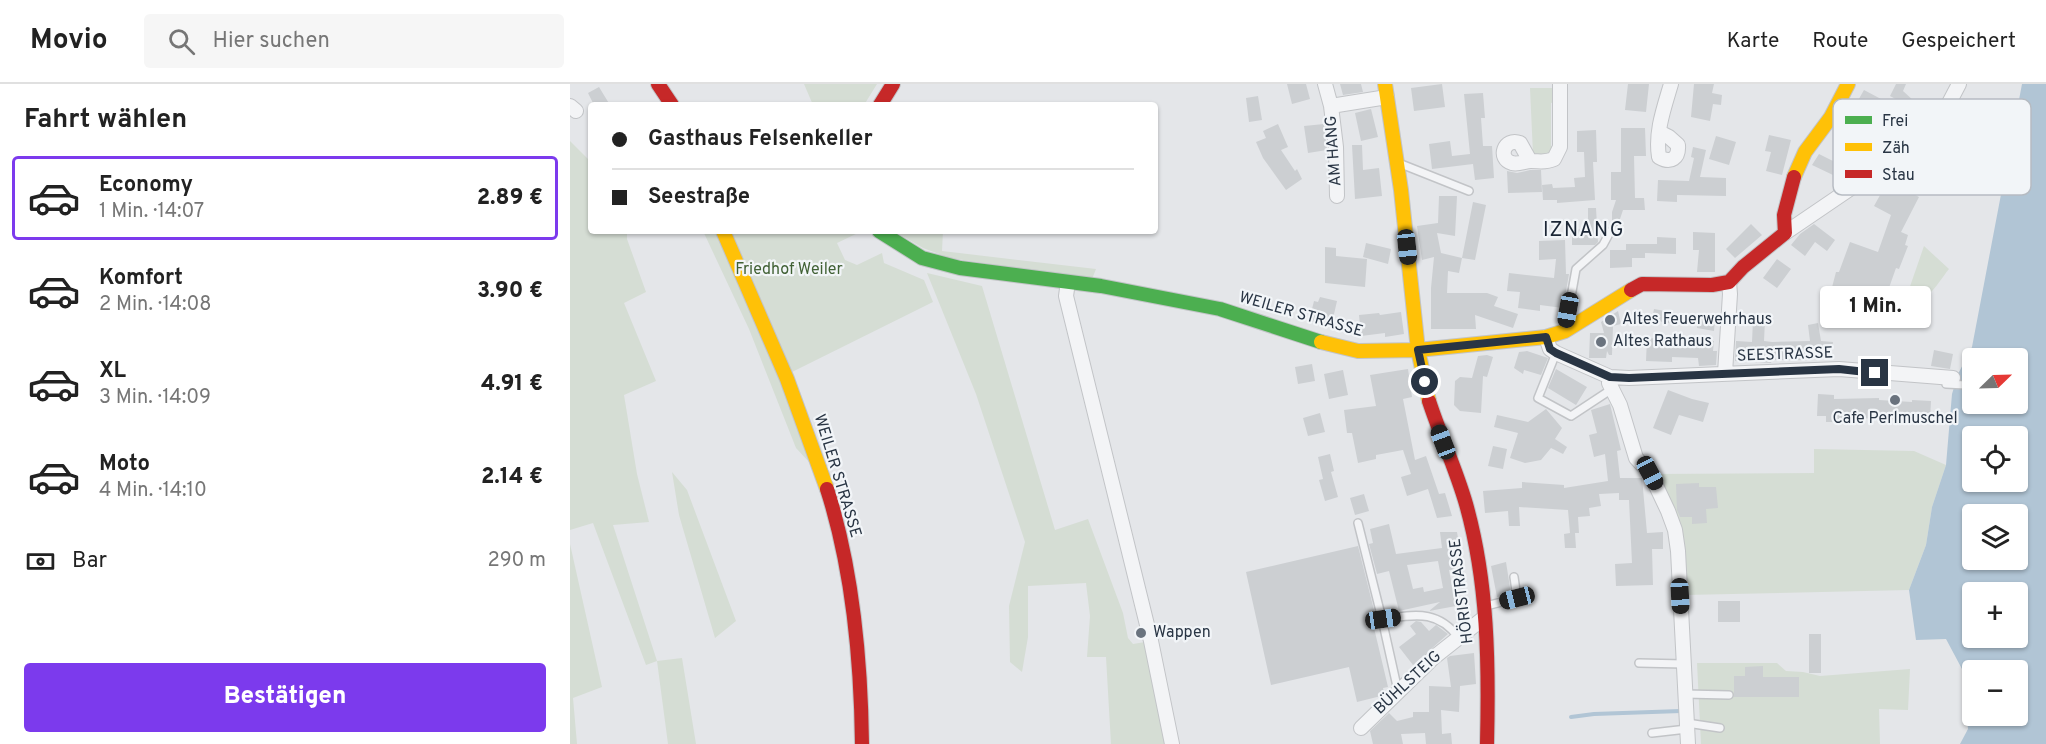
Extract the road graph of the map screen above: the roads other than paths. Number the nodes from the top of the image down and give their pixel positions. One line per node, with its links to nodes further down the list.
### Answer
1 (658, 84): 11 (street)
2 (893, 84): 12 (street)
3 (1325, 84): 13 (street, AM HANG)
4 (1560, 84): 16 (street)
5 (1671, 84): 15 (street)
6 (1848, 84): 9 (street)
7 (1959, 84): 10 (street)
8 (1386, 91): 13 (street, AM HANG); 17 (street, HÖRISTRASSE)
9 (1840, 99)
10 (1951, 99)
11 (670, 102)
12 (882, 102)
13 (1331, 106): 20 (street, AM HANG)
14 (1833, 113): 22 (street)
15 (1659, 132)
16 (1530, 161)
17 (1398, 163): 18 (lane); 29 (street, HÖRISTRASSE)
18 (1469, 191)
19 (1841, 195): 22 (street)
20 (1337, 196)
21 (1610, 232): 27 (lane)
22 (1785, 233): 26 (street)
23 (724, 234): 50 (street, WEILER STRASSE)
24 (881, 237): 25 (street, WEILER STRASSE)
25 (1068, 282): 29 (street, WEILER STRASSE); 51 (street)
26 (1729, 282): 27 (street); 31 (street)
27 (1565, 331): 28 (street)
28 (1546, 337): 29 (street); 30 (street)
29 (1418, 350): 38 (street, HÖRISTRASSE)
30 (1556, 353): 34 (street, SEESTRASSE); 34 (lane)
31 (1725, 373): 32 (street, SEESTRASSE); 34 (street, SEESTRASSE)
32 (1921, 377): 33 (street, SEESTRASSE); 35 (lane)
33 (1953, 378)
34 (1611, 383): 42 (street)
35 (1962, 385)
36 (1358, 523): 39 (lane)
37 (1514, 577): 38 (lane)
38 (1484, 612): 40 (street, BÜHLSTEIG); 52 (street, HÖRISTRASSE)
39 (1383, 619): 40 (lane); 43 (lane)
40 (1459, 638): 43 (street, BÜHLSTEIG)
41 (1639, 663): 42 (lane)
42 (1684, 664): 44 (street)
43 (1398, 691): 47 (street, BÜHLSTEIG)
44 (1685, 694): 45 (lane); 46 (street)
45 (1729, 695)
46 (1687, 726): 48 (lane); 49 (lane); 53 (street)
47 (1361, 728)
48 (1720, 728)
49 (1652, 733)
50 (862, 744)
51 (1172, 744)
52 (1487, 744)
53 (1688, 744)

